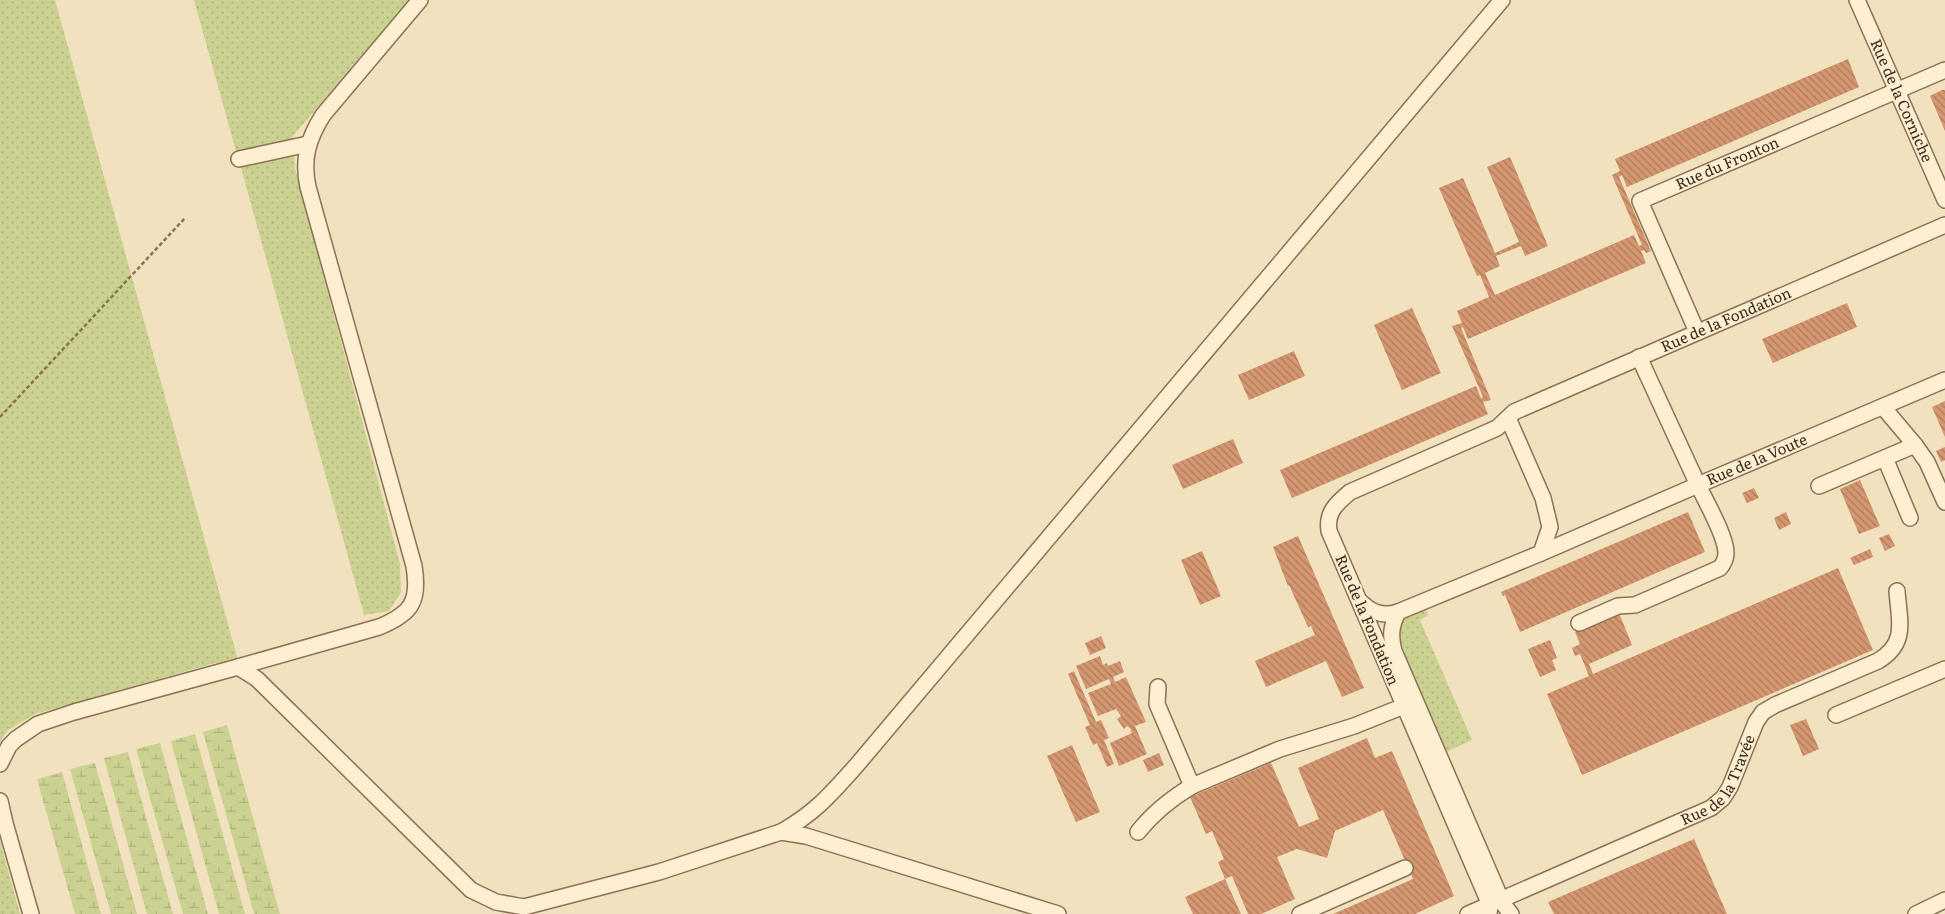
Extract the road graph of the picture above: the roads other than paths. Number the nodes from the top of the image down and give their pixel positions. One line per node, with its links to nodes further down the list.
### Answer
1 (420, 0): 6 (lane)
2 (1502, 0): 34 (lane)
3 (1857, 0): 5 (lane, Rue de la Corniche)
4 (1945, 70): 5 (lane, Rue du Fronton)
5 (1898, 90): 8 (lane, Rue de la Corniche); 10 (lane, Rue du Fronton)
6 (308, 144): 7 (lane); 26 (lane)
7 (238, 160)
8 (1945, 200)
9 (1945, 224): 10 (lane, Rue de la Fondation)
10 (1697, 332): 11 (lane, Rue de la Fondation)
11 (1640, 357): 14 (lane, Rue de la Fondation); 17 (lane, Rue de la Voute)
12 (1945, 380): 13 (lane, Rue de la Voute)
13 (1883, 407): 15 (lane); 17 (lane, Rue de la Voute)
14 (1508, 418): 21 (lane); 23 (lane, Rue de la Fondation)
15 (1915, 445): 16 (lane); 19 (lane)
16 (1885, 458): 18 (lane); 20 (lane)
17 (1698, 485): 21 (lane); 25 (lane)
18 (1819, 486)
19 (1945, 502)
20 (1910, 518)
21 (1541, 552): 24 (lane)
22 (1897, 591): 38 (lane, Rue de la Travée)
23 (1360, 601): 24 (lane); 29 (lane, Rue de la Fondation)
24 (1398, 612): 29 (lane, Rue de la Fondation)
25 (1579, 623)
26 (238, 667): 31 (lane); 34 (lane)
27 (1945, 668): 30 (lane)
28 (1158, 687): 32 (lane)
29 (1411, 703): 32 (lane); 38 (lane, Rue de la Fondation)
30 (1836, 715)
31 (0, 764)
32 (1192, 786): 35 (lane)
33 (0, 801): 39 (lane)
34 (781, 832): 40 (lane)
35 (1138, 832)
36 (1405, 868): 41 (lane)
37 (1945, 900): 44 (lane)
38 (1493, 907): 42 (lane, Rue de la Travée); 43 (lane, Rue de la Fondation)
39 (31, 914)
40 (1058, 914)
41 (1300, 914)
42 (1468, 914)
43 (1511, 914)
44 (1916, 914)

